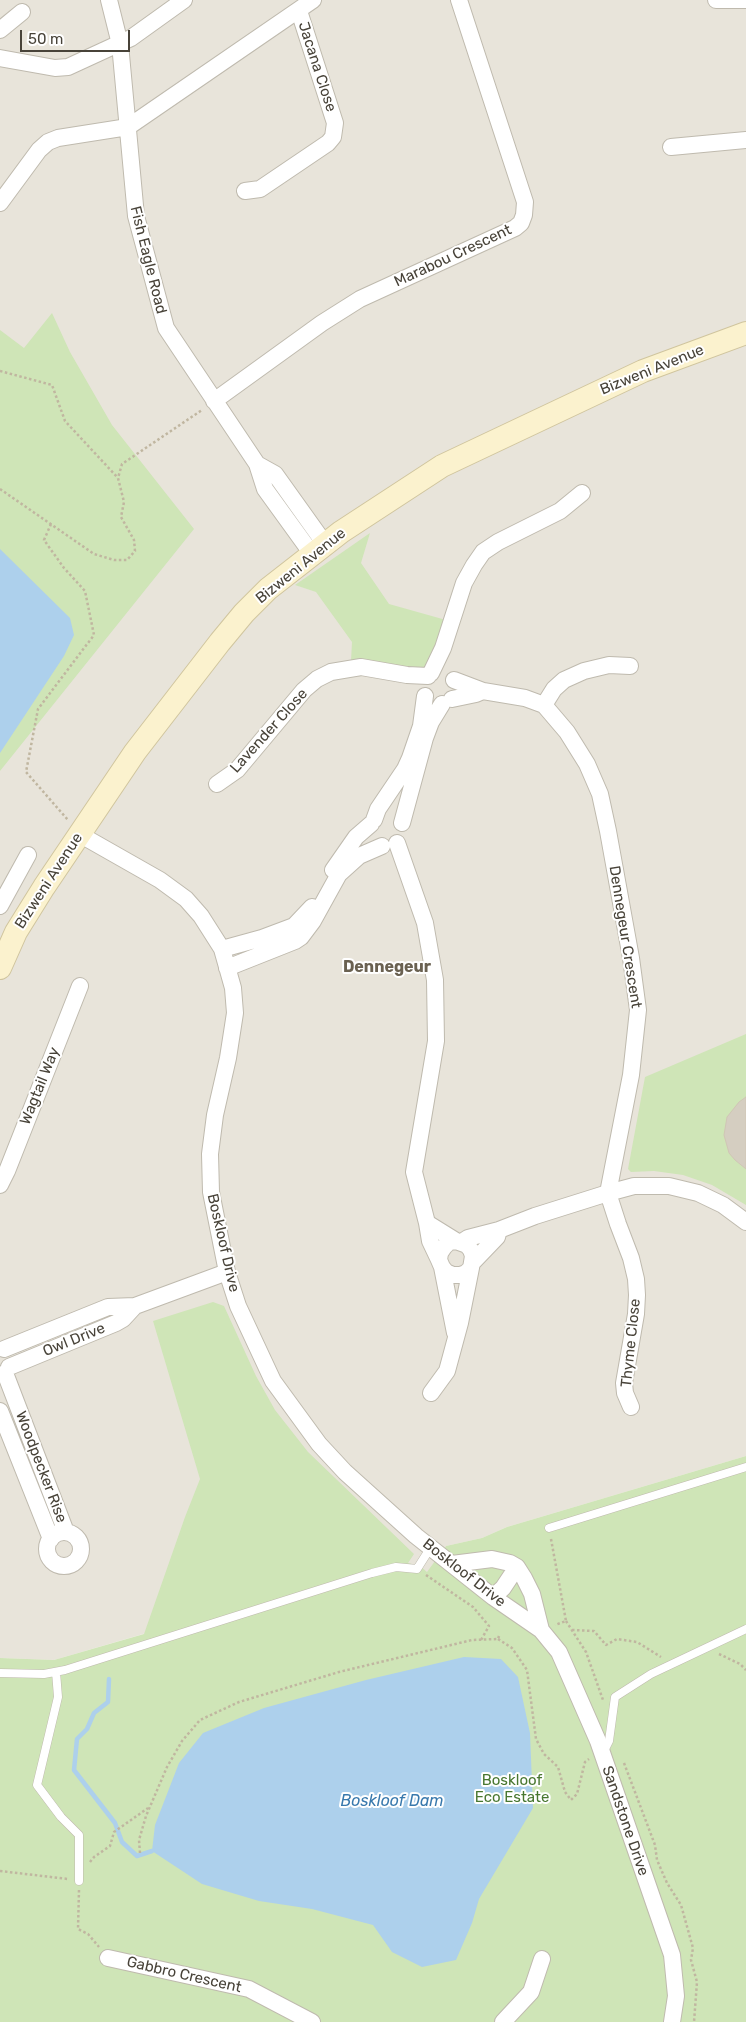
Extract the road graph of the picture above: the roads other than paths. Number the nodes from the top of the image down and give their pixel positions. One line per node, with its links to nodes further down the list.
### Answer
1 (110, 0): 10 (street, Fish Eagle Road)
2 (184, 0): 10 (street)
3 (314, 0): 7 (street)
4 (459, 0): 18 (street, Marabou Crescent)
5 (716, 0): 6 (street)
6 (745, 0)
7 (299, 11): 12 (street); 15 (street, Jacana Close)
8 (22, 12): 9 (street)
9 (0, 30)
10 (120, 44): 11 (street); 12 (street, Fish Eagle Road)
11 (0, 58)
12 (128, 127): 16 (street); 18 (street, Fish Eagle Road)
13 (746, 140): 14 (street)
14 (671, 147)
15 (245, 191)
16 (0, 203)
17 (746, 333): 20 (street, Bizweni Avenue)
18 (214, 401): 20 (street, Fish Eagle Road)
19 (582, 493): 22 (street)
20 (319, 549): 29 (street, Bizweni Avenue)
21 (630, 666): 25 (street)
22 (435, 681): 23 (street); 24 (street); 24 (street); 26 (street, Lavender Close); 27 (street)
23 (483, 691): 24 (street); 25 (street)
24 (447, 702): 28 (street)
25 (544, 705): 40 (street, Dennegeur Crescent)
26 (217, 784)
27 (373, 822): 28 (street); 30 (street); 33 (street)
28 (402, 823): 30 (street)
29 (79, 834): 35 (street, Boskloof Drive); 36 (street, Bizweni Avenue)
30 (390, 845): 33 (street); 42 (street)
31 (28, 855): 32 (street)
32 (0, 906)
33 (298, 931): 34 (street)
34 (264, 945): 35 (street); 37 (street)
35 (222, 949): 37 (street, Boskloof Drive)
36 (0, 968)
37 (227, 968): 47 (street, Boskloof Drive)
38 (80, 986): 39 (street, Wagtail Way)
39 (0, 1185)
40 (608, 1193): 41 (street); 43 (street); 53 (street, Thyme Close)
41 (746, 1222)
42 (428, 1223): 44 (street); 45 (street)
43 (499, 1230): 44 (street); 46 (street)
44 (459, 1241): 45 (street); 46 (street)
45 (440, 1264): 46 (street); 49 (street)
46 (472, 1265): 49 (street)
47 (226, 1272): 48 (street, Owl Drive); 59 (street, Boskloof Drive)
48 (134, 1306): 50 (street, Owl Drive); 51 (street, Owl Drive)
49 (456, 1335): 52 (street)
50 (2, 1347): 51 (street, Woodpecker Rise)
51 (5, 1373): 57 (street, Woodpecker Rise)
52 (431, 1393)
53 (631, 1407)
54 (0, 1412): 58 (street, Woodpecker Rise)
55 (746, 1467): 56 (lane)
56 (549, 1528)
57 (66, 1532): 58 (street); 58 (street)
58 (51, 1539)
59 (431, 1547): 60 (street, Boskloof Drive); 65 (lane)
60 (452, 1564): 61 (street); 62 (street, Boskloof Drive)
61 (517, 1567): 62 (street); 64 (street)
62 (493, 1597): 64 (street, Boskloof Drive)
63 (746, 1629): 67 (lane)
64 (541, 1630): 67 (street, Sandstone Drive)
65 (56, 1672): 66 (lane); 68 (lane)
66 (0, 1673)
67 (602, 1754): 73 (street, Sandstone Drive)
68 (79, 1881)
69 (108, 1958): 71 (street, Gabbro Crescent)
70 (542, 1959): 72 (street)
71 (312, 2022)
72 (503, 2022)
73 (672, 2022)

